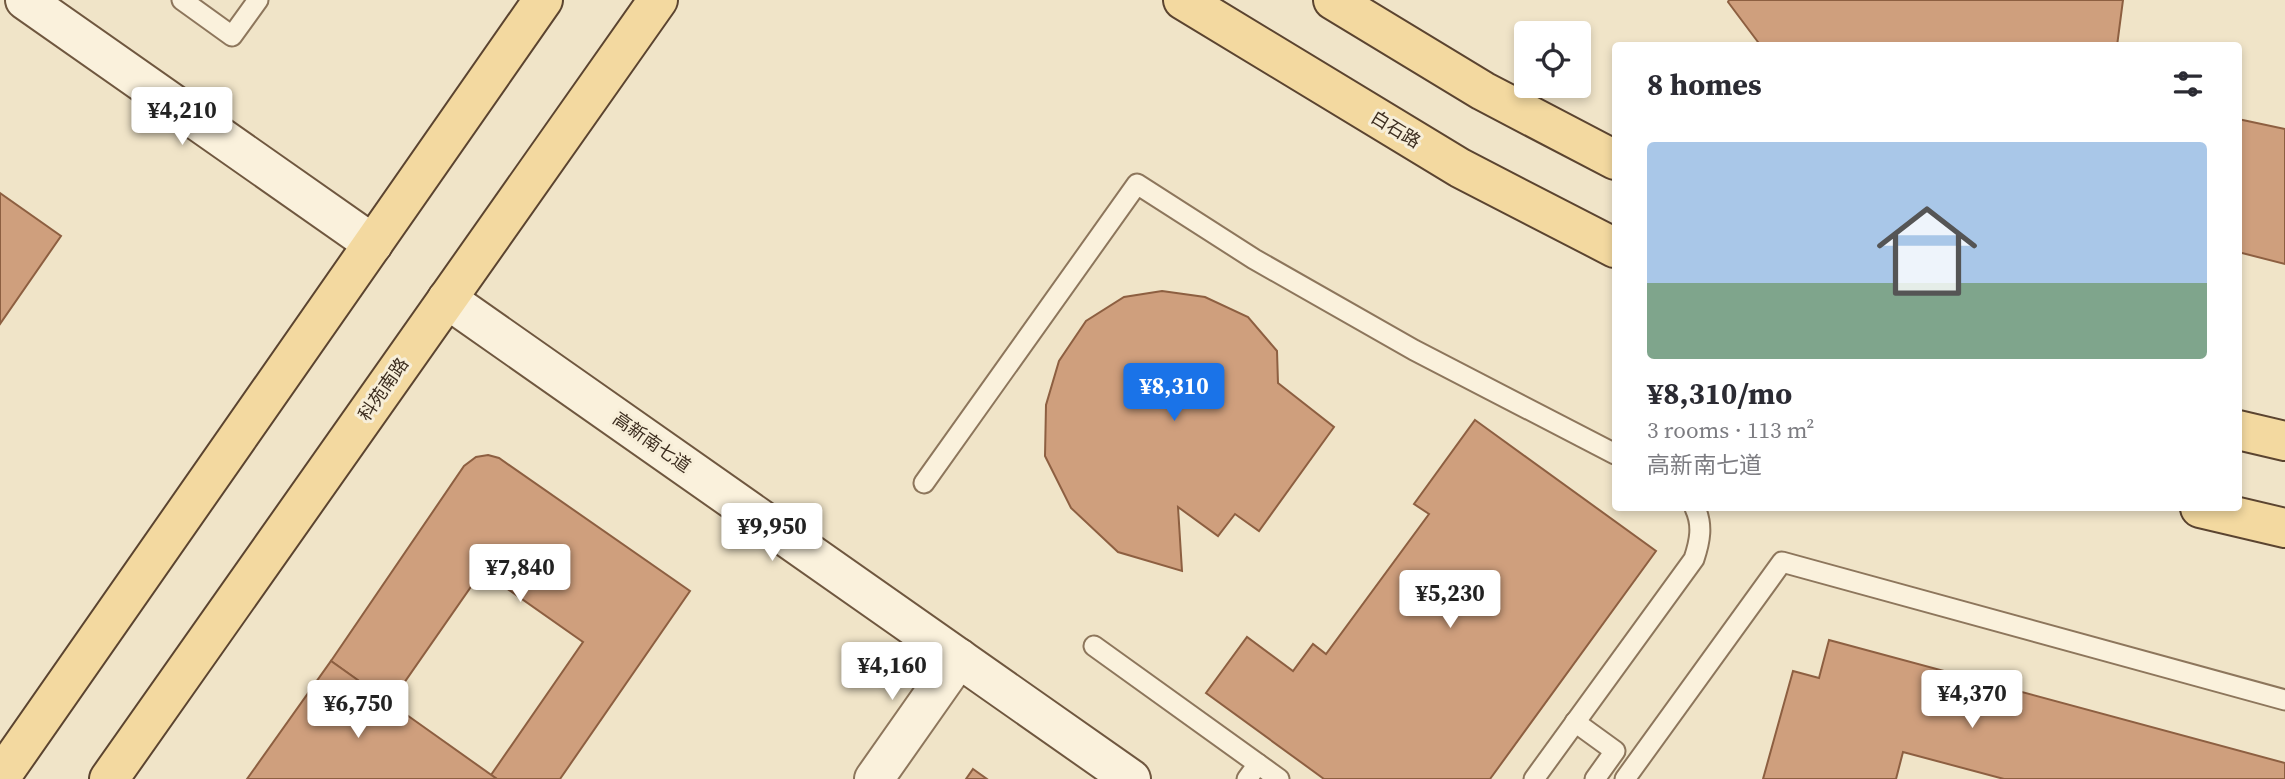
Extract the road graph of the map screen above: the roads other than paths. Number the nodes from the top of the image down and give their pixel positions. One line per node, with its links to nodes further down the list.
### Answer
1 (25, 0): 9 (street)
2 (182, 0): 3 (lane)
3 (258, 0)
4 (543, 0): 9 (main road)
5 (658, 0): 11 (main road, 科苑南路)
6 (1183, 0): 10 (main road, 白石路)
7 (1333, 0): 8 (main road)
8 (1612, 158)
9 (373, 244): 24 (main road)
10 (1612, 246)
11 (447, 299): 20 (street, 高新南七道); 25 (main road, 科苑南路)
12 (2242, 431): 13 (main road)
13 (2285, 441)
14 (1612, 452): 15 (lane)
15 (924, 483)
16 (1696, 511): 22 (lane)
17 (2213, 511): 18 (main road)
18 (2285, 528)
19 (1094, 646): 23 (lane)
20 (959, 658): 26 (street); 27 (street, 高新南七道)
21 (2285, 700): 31 (lane)
22 (1575, 722): 29 (lane); 30 (lane)
23 (1252, 771): 28 (lane)
24 (0, 778)
25 (109, 779)
26 (874, 779)
27 (1131, 779)
28 (1279, 779)
29 (1534, 779)
30 (1595, 779)
31 (1625, 779)

